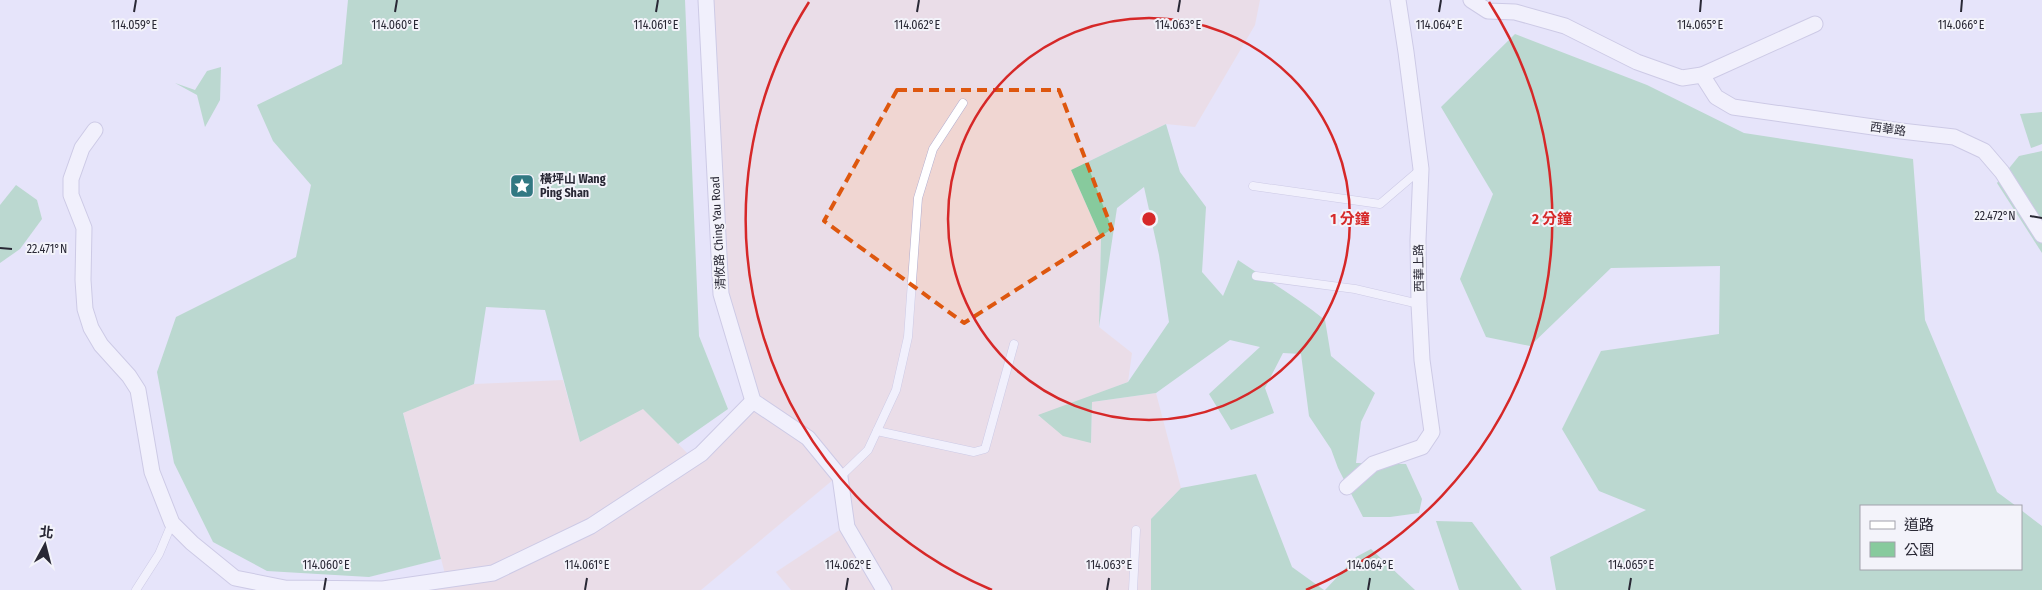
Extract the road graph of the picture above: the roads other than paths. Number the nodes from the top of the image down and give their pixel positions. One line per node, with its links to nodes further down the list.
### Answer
1 (706, 0): 14 (street, 清攸路 Ching Yau Road)
2 (1398, 0): 8 (street, 西華上路)
3 (1472, 0): 5 (street)
4 (1816, 24): 5 (street)
5 (1702, 75): 10 (street, 西華路)
6 (963, 103): 15 (lane)
7 (95, 130): 18 (street)
8 (1420, 169): 9 (lane); 12 (street, 西華上路)
9 (1253, 186)
10 (2042, 235)
11 (1256, 276): 12 (lane)
12 (1419, 304): 17 (street, 西華上路)
13 (1014, 344): 15 (lane)
14 (753, 401): 16 (street); 18 (street)
15 (877, 431): 16 (lane)
16 (840, 477): 21 (street)
17 (1347, 487)
18 (172, 522): 20 (lane)
19 (1136, 530): 22 (lane)
20 (136, 590)
21 (884, 590)
22 (1133, 590)

